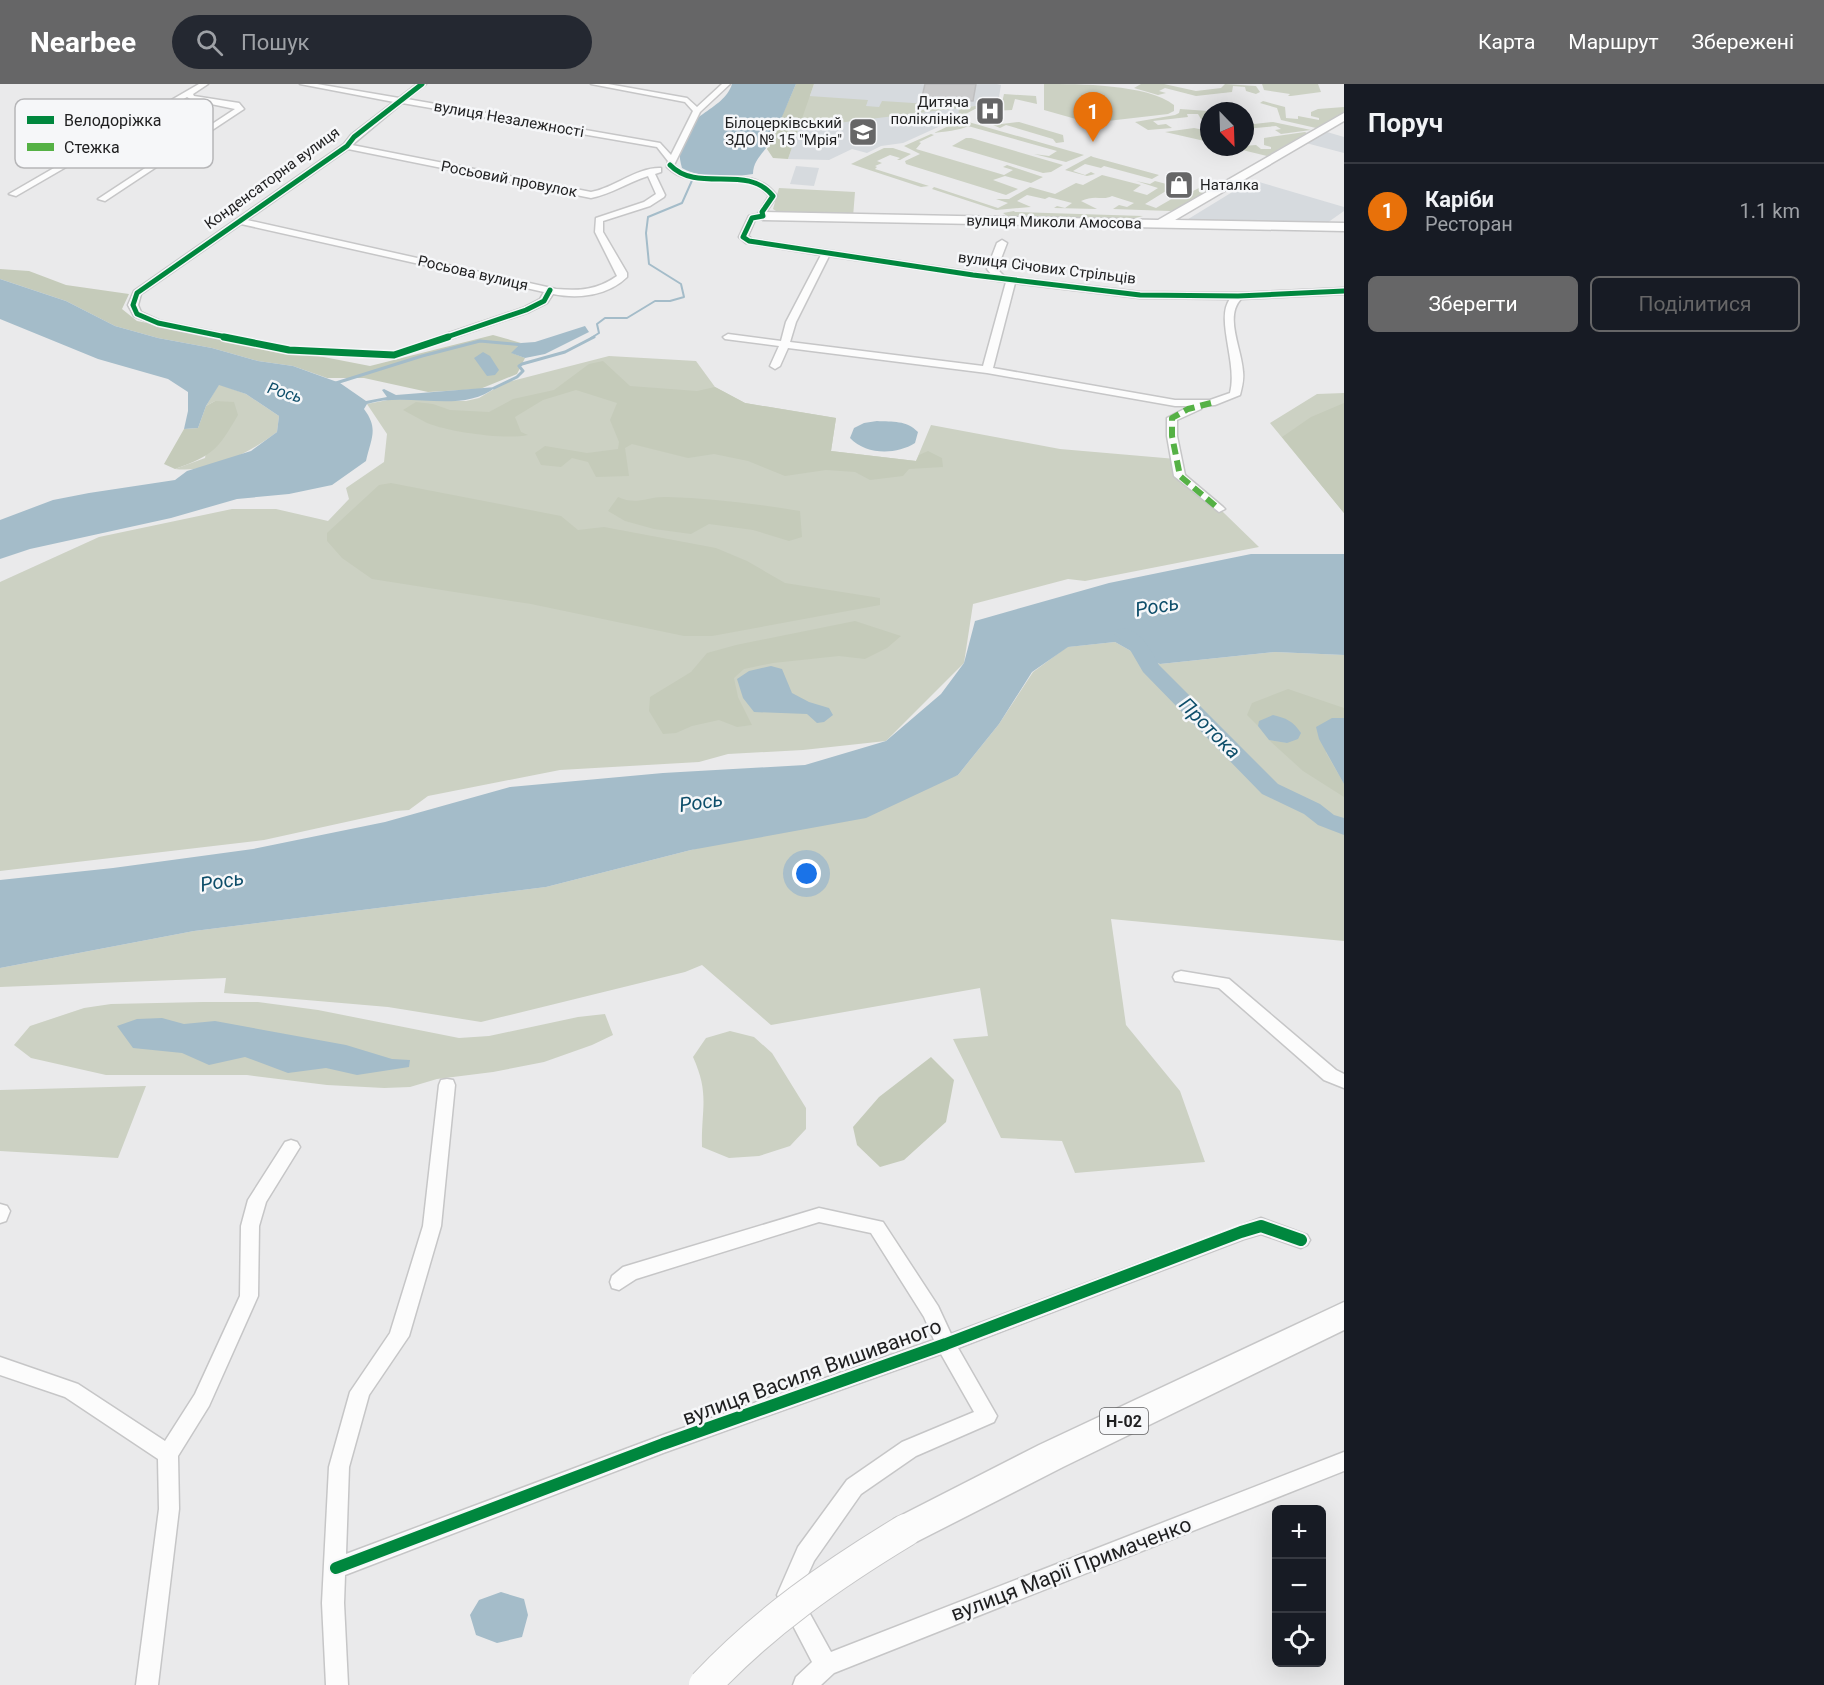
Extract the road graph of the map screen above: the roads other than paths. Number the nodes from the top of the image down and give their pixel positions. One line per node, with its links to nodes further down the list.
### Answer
1 (204, 84): 6 (street)
2 (304, 84): 9 (street, вулиця Незалежності)
3 (422, 84): 9 (street, Конденсаторна вулиця)
4 (596, 84): 11 (street)
5 (726, 84): 11 (street)
6 (188, 93): 7 (street); 8 (street)
7 (178, 99)
8 (198, 99)
9 (402, 100): 14 (street, Конденсаторна вулиця); 15 (street, вулиця Незалежності)
10 (213, 101): 13 (street)
11 (697, 111): 15 (street)
12 (1344, 116): 23 (street)
13 (213, 127)
14 (347, 146): 18 (street, Росьовий провулок); 22 (street, Конденсаторна вулиця)
15 (670, 163): 18 (street, Росьовий провулок); 21 (street)
16 (58, 168): 19 (street)
17 (150, 168): 20 (street)
18 (651, 173): 28 (street, Росьова вулиця)
19 (13, 194)
20 (102, 199)
21 (763, 216): 23 (street, вулиця Миколи Амосова); 26 (street, вулиця Січових Стрільців)
22 (239, 221): 28 (street, Росьова вулиця); 28 (street, Конденсаторна вулиця)
23 (1161, 223): 24 (street, вулиця Миколи Амосова)
24 (1344, 226)
25 (1002, 243): 27 (street, вулиця Січових Стрільців)
26 (826, 253): 27 (street, вулиця Січових Стрільців); 32 (street)
27 (1006, 279): 30 (street, вулиця Січових Стрільців); 34 (street)
28 (550, 290)
29 (1344, 291): 30 (street, вулиця Січових Стрільців)
30 (1238, 296): 35 (street)
31 (728, 337): 32 (street)
32 (785, 343): 33 (street); 34 (street)
33 (775, 366)
34 (987, 370): 35 (street)
35 (1211, 403): 36 (street)
36 (1219, 509)
37 (1181, 977): 38 (street)
38 (1344, 1082)
39 (447, 1085): 50 (street)
40 (291, 1147): 48 (street)
41 (1, 1211): 42 (street)
42 (0, 1216)
43 (1301, 1240): 46 (street, вулиця Василя Вишиваного)
44 (619, 1282): 46 (street)
45 (1344, 1315): 54 (main road, Н-02, bridge)
46 (946, 1344): 50 (street, вулиця Василя Вишиваного); 51 (street, вулиця Василя Вишиваного)
47 (0, 1366): 48 (street)
48 (168, 1454): 52 (street)
49 (1344, 1461): 51 (street, вулиця Марії Примаченко)
50 (336, 1568): 53 (street)
51 (826, 1665): 55 (street, вулиця Марії Примаченко)
52 (147, 1685)
53 (337, 1685)
54 (705, 1685)
55 (804, 1685)

